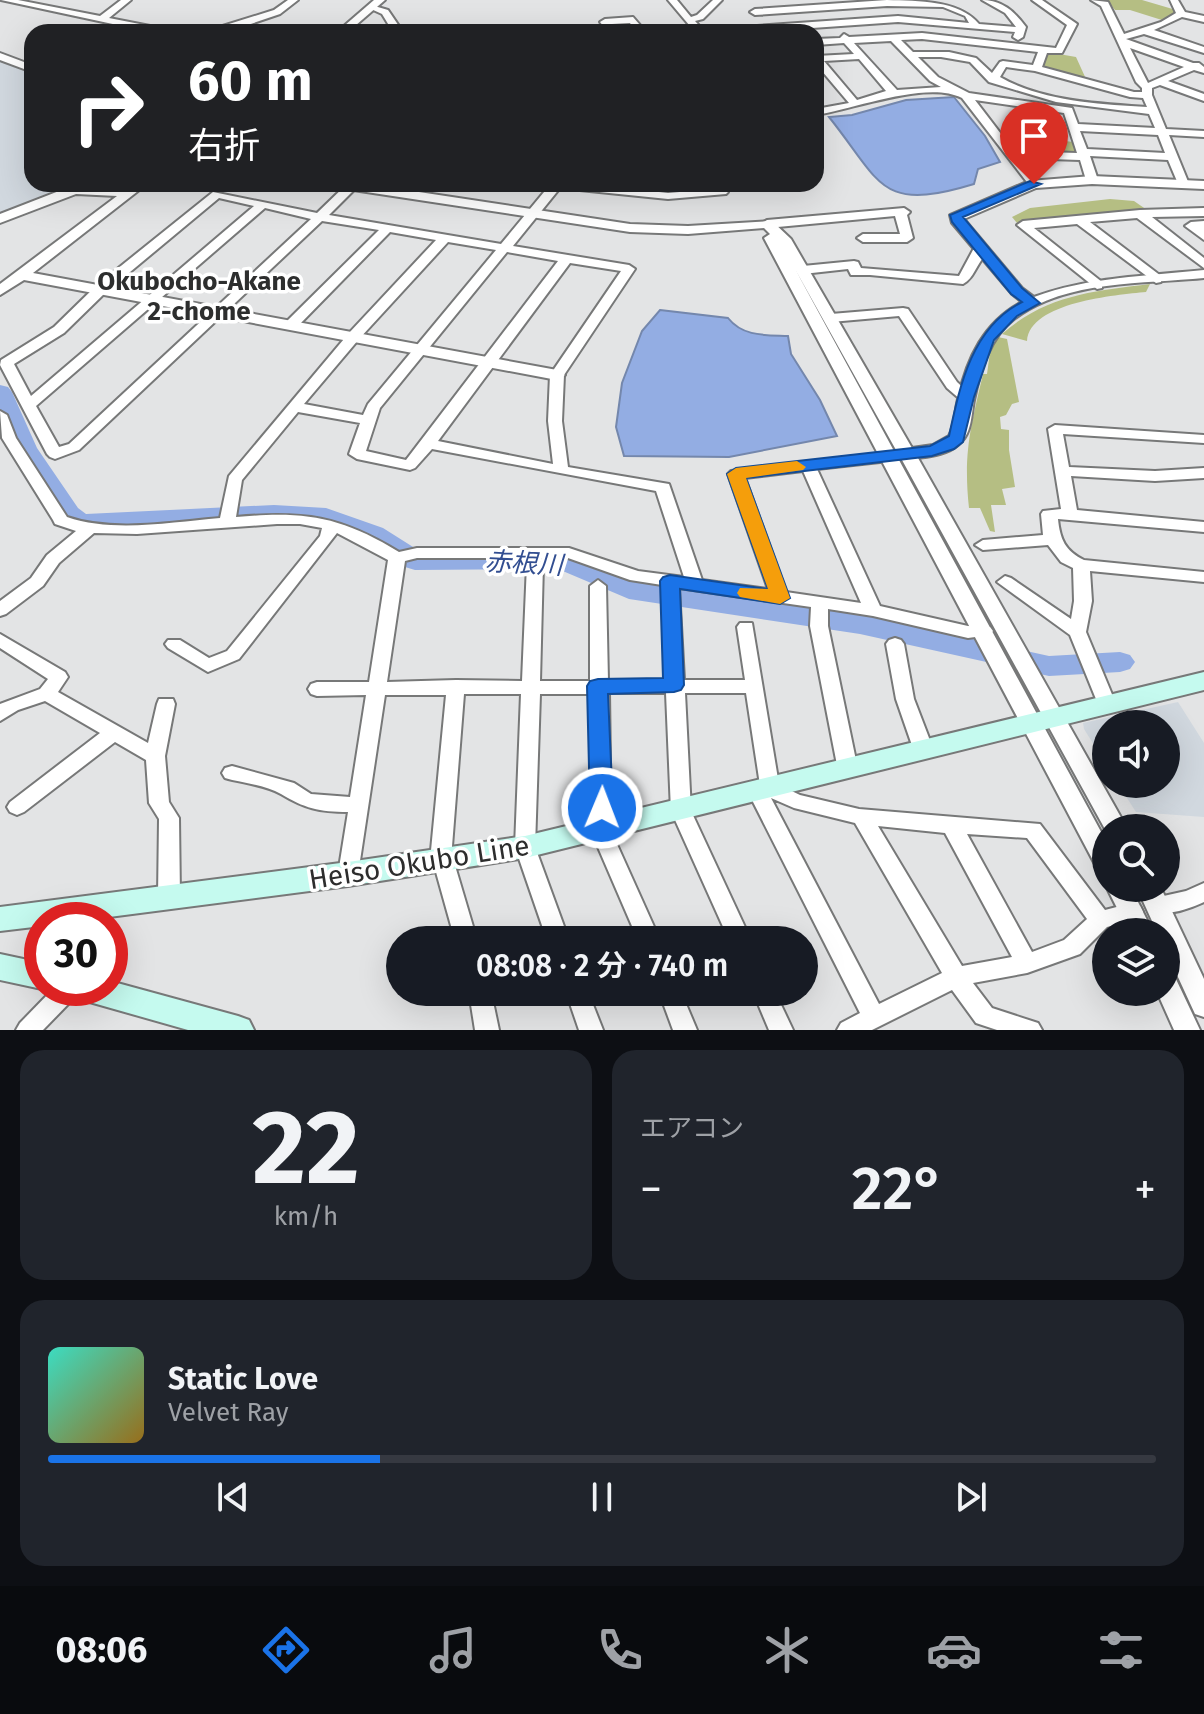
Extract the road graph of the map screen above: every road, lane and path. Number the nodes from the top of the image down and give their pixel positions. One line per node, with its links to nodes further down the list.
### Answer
1 (5, 0): 22 (street)
2 (294, 0): 27 (street)
3 (672, 0): 23 (street)
4 (718, 0): 23 (street)
5 (768, 0): 19 (street)
6 (933, 0): 15 (street)
7 (986, 0): 18 (street)
8 (1095, 0): 41 (street)
9 (1174, 0): 20 (street)
10 (1187, 0): 21 (street)
11 (121, 1): 22 (street)
12 (882, 2): 14 (street); 15 (street)
13 (377, 4): 28 (street); 29 (street)
14 (814, 4): 19 (street)
15 (944, 4): 35 (street)
16 (1038, 5): 44 (street)
17 (1021, 9): 18 (street)
18 (1008, 11): 37 (street)
19 (755, 12): 33 (street)
20 (1181, 14): 21 (street); 24 (street)
21 (1204, 17)
22 (101, 20): 26 (street)
23 (689, 20): 32 (street)
24 (1171, 20): 36 (street); 38 (street)
25 (832, 23): 34 (street); 35 (street); 40 (street)
26 (123, 24)
27 (239, 24)
28 (352, 24)
29 (393, 24)
30 (607, 24): 31 (street)
31 (636, 24)
32 (693, 24)
33 (746, 24)
34 (818, 24)
35 (975, 24): 37 (street)
36 (1204, 28)
37 (1020, 30): 43 (street)
38 (1146, 31): 41 (street); 45 (street)
39 (893, 37): 40 (street); 43 (street); 46 (street)
40 (847, 40): 42 (street); 48 (street)
41 (1122, 40): 51 (street); 57 (street)
42 (824, 41)
43 (1015, 46): 44 (street)
44 (1043, 50): 53 (street)
45 (1204, 50)
46 (909, 55): 54 (street); 56 (street)
47 (0, 56): 50 (street)
48 (863, 56): 49 (street); 58 (street)
49 (824, 58)
50 (24, 66)
51 (1200, 66): 55 (street)
52 (824, 68): 61 (street)
53 (1037, 68): 54 (street); 57 (street)
54 (993, 80): 63 (street)
55 (1158, 81): 57 (street); 60 (street)
56 (952, 89): 58 (street); 59 (street)
57 (1147, 91): 63 (street)
58 (894, 93): 61 (street)
59 (966, 96): 64 (street); 67 (street)
60 (1204, 98)
61 (855, 104): 62 (street)
62 (824, 110)
63 (1153, 111): 65 (street)
64 (1075, 127): 65 (street); 68 (street)
65 (1162, 132): 66 (street); 69 (street)
66 (1204, 134)
67 (1011, 154): 68 (street); 71 (street)
68 (1084, 155): 69 (street); 70 (street)
69 (1172, 157): 72 (street)
70 (1092, 180): 71 (street); 72 (street)
71 (1034, 184): 98 (street)
72 (1183, 184): 73 (street)
73 (1204, 185)
74 (68, 192): 89 (street)
75 (115, 192): 82 (street)
76 (131, 192): 82 (street)
77 (343, 192): 88 (street)
78 (393, 192): 85 (street)
79 (550, 192): 85 (street)
80 (650, 192): 81 (street)
81 (722, 192)
82 (128, 194): 104 (street)
83 (263, 204): 88 (street); 107 (street); 109 (street)
84 (1204, 212): 86 (street)
85 (533, 214): 91 (street); 97 (street)
86 (1140, 214): 90 (street); 100 (street)
87 (856, 216): 91 (street); 96 (street); 96 (street)
88 (320, 217): 93 (street); 111 (street)
89 (0, 219)
90 (1080, 220): 105 (street); 106 (street)
91 (767, 224): 102 (street); 125 (street)
92 (1204, 225): 94 (street)
93 (388, 228): 95 (street); 113 (street)
94 (1204, 236)
95 (445, 238): 97 (street); 114 (street)
96 (863, 238): 101 (street)
97 (505, 248): 99 (street); 115 (street)
98 (984, 251): 101 (street); 110 (street)
99 (567, 258): 116 (street); 117 (street)
100 (1204, 264)
101 (854, 265): 102 (street)
102 (803, 270): 112 (street)
103 (1204, 274): 105 (street)
104 (21, 275): 107 (street); 108 (street)
105 (1156, 279): 106 (street)
106 (1097, 285): 110 (street)
107 (101, 289): 109 (street); 119 (street)
108 (0, 291)
109 (154, 299): 111 (street); 119 (street)
110 (1033, 303): 118 (street)
111 (221, 311): 113 (street); 119 (street)
112 (831, 318): 118 (street); 125 (street)
113 (292, 324): 114 (street)
114 (354, 336): 115 (street); 120 (street)
115 (420, 349): 116 (street); 122 (street)
116 (490, 362): 117 (street); 124 (street)
117 (557, 375): 127 (street)
118 (966, 397): 125 (street)
119 (28, 406)
120 (294, 407): 122 (street); 131 (street)
121 (0, 415): 134 (street)
122 (369, 420): 124 (street)
123 (1204, 439): 128 (street)
124 (428, 444): 127 (street)
125 (898, 455): 126 (street); 150 (street); 167 (street)
126 (808, 465): 145 (street); 148 (street)
127 (561, 470): 142 (street)
128 (1062, 471): 129 (street); 130 (street)
129 (1204, 473)
130 (1070, 514): 133 (street); 135 (street)
131 (227, 522): 132 (street); 134 (street)
132 (331, 526): 137 (street); 153 (street)
133 (1204, 527)
134 (88, 529): 147 (street)
135 (1052, 540): 136 (street); 139 (street)
136 (983, 545)
137 (397, 558): 144 (street); 161 (street)
138 (535, 564): 158 (street)
139 (1081, 565): 140 (street); 151 (street)
140 (1204, 577)
141 (1005, 582): 151 (street)
142 (695, 585): 144 (street); 145 (street)
143 (598, 586): 159 (street)
144 (669, 591): 156 (street)
145 (780, 598): 146 (street)
146 (820, 604): 148 (street); 171 (street)
147 (0, 610)
148 (873, 610): 150 (street)
149 (746, 627): 160 (street)
150 (984, 631): 167 (street)
151 (1077, 632): 165 (street)
152 (0, 640): 163 (street)
153 (174, 644)
154 (895, 644): 169 (street)
155 (1204, 681): 165 (main road, Heiso Okubo Line)
156 (674, 685): 159 (street); 160 (street); 176 (street)
157 (456, 686): 158 (street); 161 (street); 183 (street)
158 (529, 686): 159 (street); 182 (street)
159 (598, 686): 180 (street)
160 (755, 686): 173 (street)
161 (377, 687): 162 (street); 174 (street)
162 (317, 689)
163 (47, 694): 166 (street); 168 (street)
164 (166, 704): 170 (street)
165 (1107, 704): 167 (main road, Heiso Okubo Line)
166 (0, 714)
167 (1044, 721): 169 (main road, Heiso Okubo Line); 177 (street); 181 (street)
168 (114, 732): 170 (street); 175 (street)
169 (924, 751): 171 (main road, Heiso Okubo Line)
170 (155, 756): 185 (street)
171 (848, 770): 173 (main road, Heiso Okubo Line)
172 (232, 773): 174 (street)
173 (764, 791): 176 (main road, Heiso Okubo Line); 178 (street); 206 (street)
174 (359, 804): 184 (street)
175 (17, 807)
176 (681, 811): 180 (main road, Heiso Okubo Line); 192 (street)
177 (1107, 814)
178 (861, 816): 179 (street); 197 (street)
179 (951, 825): 187 (street); 194 (street)
180 (601, 831): 182 (main road, Heiso Okubo Line); 191 (street)
181 (1092, 831)
182 (525, 847): 183 (main road, Heiso Okubo Line); 190 (street)
183 (440, 861): 184 (main road, Heiso Okubo Line); 189 (street)
184 (348, 874): 185 (main road, Heiso Okubo Line)
185 (169, 897): 188 (main road, Heiso Okubo Line)
186 (1155, 902): 205 (street)
187 (1099, 918)
188 (0, 919)
189 (462, 926)
190 (553, 926)
191 (643, 926)
192 (734, 926)
193 (1092, 928): 194 (street)
194 (1027, 964): 197 (street)
195 (0, 967): 196 (main road)
196 (24, 972)
197 (956, 977): 206 (street); 214 (street)
198 (128, 1000): 207 (main road)
199 (51, 1006): 208 (street)
200 (483, 1006): 209 (street)
201 (582, 1006): 210 (street)
202 (676, 1006): 211 (street)
203 (770, 1006): 212 (street)
204 (1176, 1006): 215 (street)
205 (1204, 1006)
206 (874, 1017): 213 (street)
207 (231, 1029)
208 (28, 1030)
209 (487, 1030)
210 (591, 1030)
211 (685, 1030)
212 (781, 1030)
213 (849, 1030)
214 (1030, 1030)
215 (1187, 1030)

